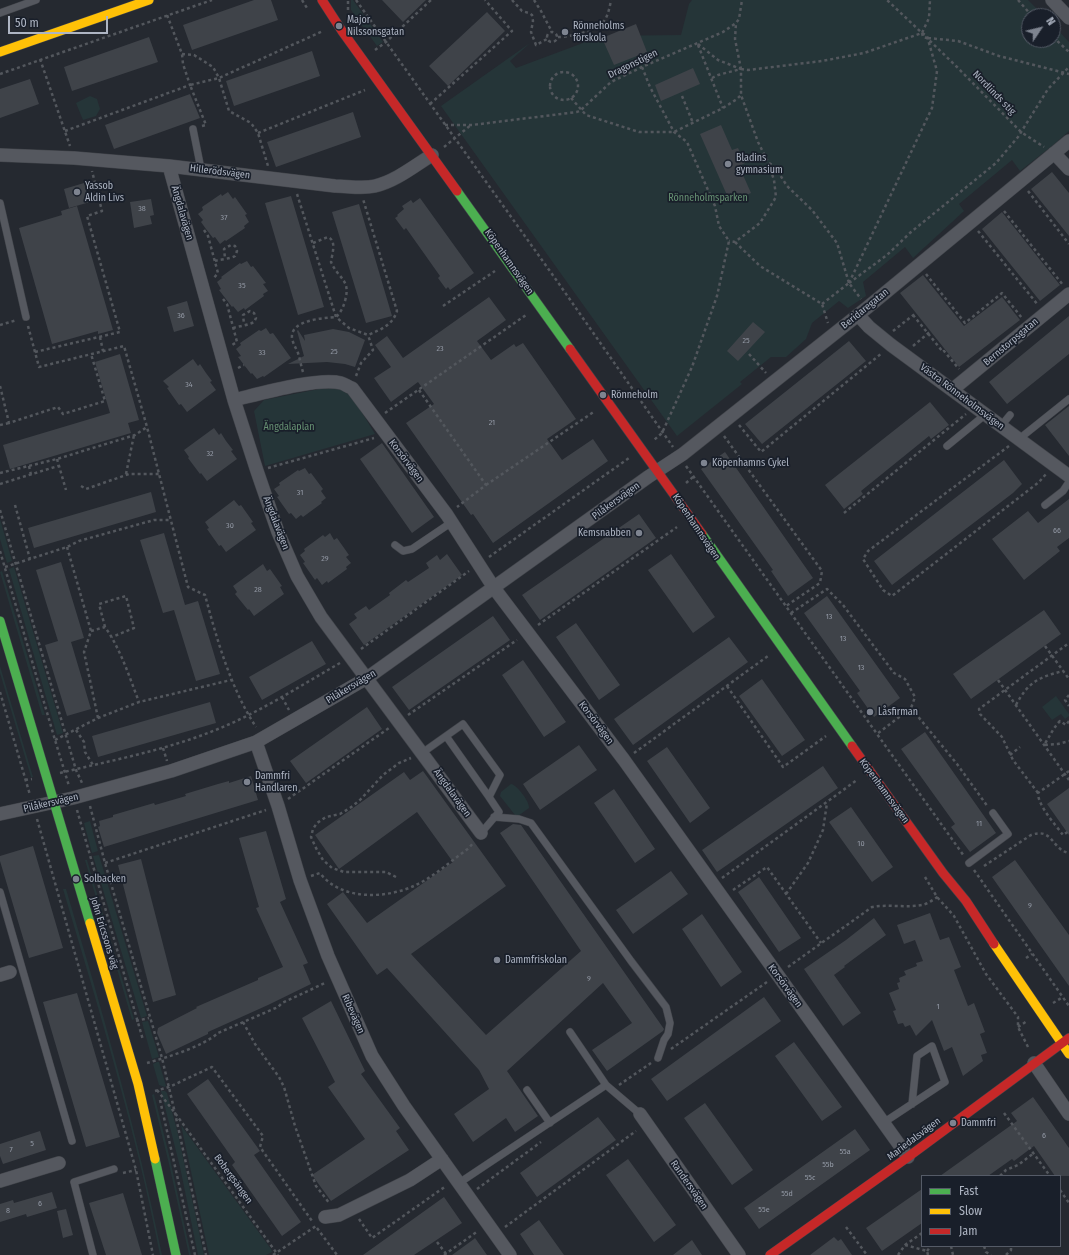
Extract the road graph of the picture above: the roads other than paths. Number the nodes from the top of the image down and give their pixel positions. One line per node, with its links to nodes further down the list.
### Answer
1 (36, 0): 5 (lane)
2 (149, 0): 7 (street)
3 (322, 0): 11 (street, Köpenhamnsvägen)
4 (1052, 0): 6 (street)
5 (0, 13)
6 (1069, 18)
7 (0, 52)
8 (192, 129): 15 (lane)
9 (1069, 141): 10 (street, Beridaregatan)
10 (1054, 153): 14 (street); 18 (street, Beridaregatan)
11 (432, 155): 15 (street, Hillerödsvägen); 28 (street, Köpenhamnsvägen)
12 (0, 156): 13 (street, Hillerödsvägen)
13 (169, 166): 15 (street, Hillerödsvägen); 22 (street, Ängdalavägen)
14 (1069, 169)
15 (201, 170)
16 (0, 203): 19 (lane)
17 (1067, 290): 20 (street, Bernstorpsgatan)
18 (863, 311): 20 (street, Västra Rönneholmsvägen); 28 (street, Beridaregatan)
19 (26, 317)
20 (952, 390): 23 (street, Västra Rönneholmsvägen)
21 (1069, 399): 26 (lane)
22 (234, 400): 31 (street, Korsörvägen); 35 (street, Ängdalavägen)
23 (986, 414): 25 (street, Västra Rönneholmsvägen); 27 (lane)
24 (1010, 415): 25 (lane)
25 (1001, 426): 26 (street, Västra Rönneholmsvägen)
26 (1019, 439): 29 (street, Västra Rönneholmsvägen)
27 (947, 446)
28 (658, 471): 33 (street, Pilåkersvägen); 49 (street, Köpenhamnsvägen)
29 (1065, 472): 30 (lane)
30 (1044, 505)
31 (449, 519): 32 (lane); 33 (street, Korsörvägen)
32 (396, 545)
33 (494, 588): 35 (street, Pilåkersvägen); 59 (street, Korsörvägen)
34 (0, 621): 40 (street, John Ericssons väg)
35 (367, 678): 37 (street, Pilåkersvägen); 38 (street, Ängdalavägen)
36 (446, 736): 38 (lane); 39 (lane); 39 (lane)
37 (260, 740): 40 (street, Pilåkersvägen); 62 (street, Ribevägen)
38 (422, 753): 44 (street, Ängdalavägen)
39 (489, 797): 43 (lane)
40 (54, 802): 42 (street, Pilåkersvägen); 69 (street, John Ericssons väg)
41 (993, 813): 45 (lane)
42 (0, 814)
43 (494, 817): 44 (lane); 51 (lane)
44 (481, 833)
45 (969, 863)
46 (0, 892): 60 (lane)
47 (570, 1032): 53 (lane)
48 (1069, 1038): 49 (street, Mariedalsvägen)
49 (1061, 1044): 50 (street, Köpenhamnsvägen); 52 (street, Mariedalsvägen)
50 (1069, 1054)
51 (658, 1058)
52 (1034, 1063): 56 (street); 61 (street, Mariedalsvägen)
53 (606, 1085): 57 (lane); 58 (lane)
54 (527, 1090): 58 (lane)
55 (912, 1104): 55 (lane); 59 (lane)
56 (1069, 1114)
57 (643, 1119): 71 (street, Randersvägen)
58 (550, 1122): 66 (lane)
59 (883, 1123): 61 (street, Korsörvägen)
60 (72, 1141)
61 (908, 1157): 72 (street, Mariedalsvägen)
62 (442, 1159): 66 (street, Ribevägen); 67 (street)
63 (59, 1163): 65 (street)
64 (114, 1169): 68 (lane)
65 (0, 1181)
66 (458, 1181): 70 (street, Ribevägen)
67 (325, 1220)
68 (93, 1255)
69 (176, 1255)
70 (510, 1255)
71 (739, 1255)
72 (770, 1255)

